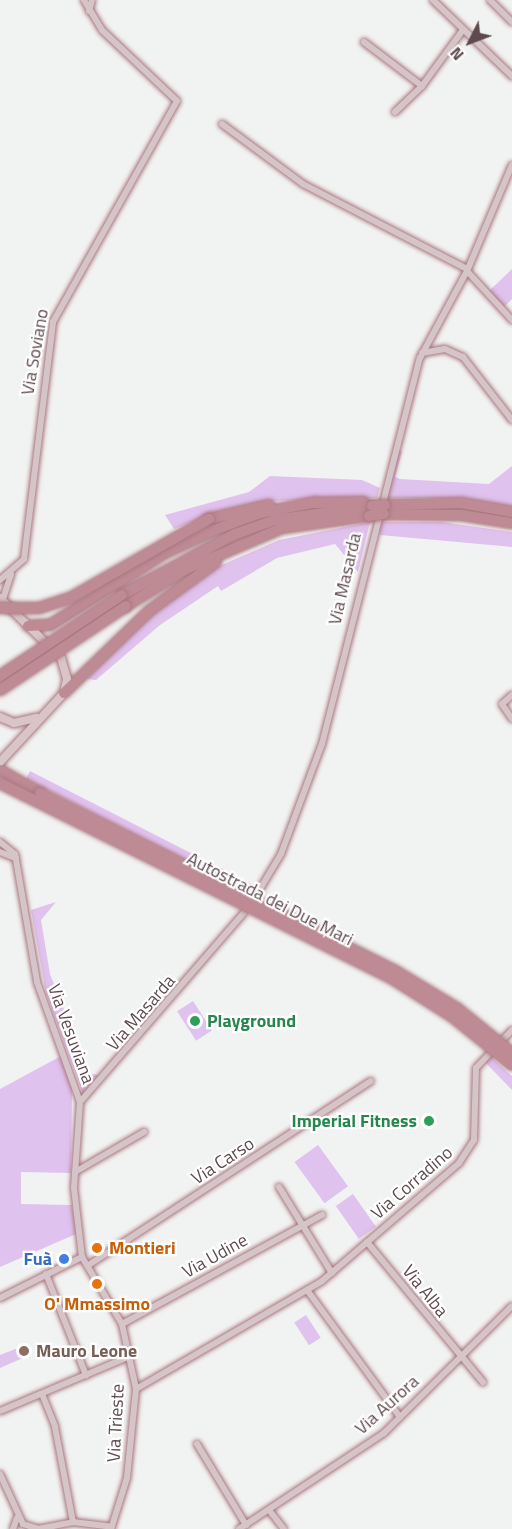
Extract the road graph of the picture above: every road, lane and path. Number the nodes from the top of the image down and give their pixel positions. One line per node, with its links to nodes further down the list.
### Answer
1 (84, 0): 5 (street)
2 (92, 0): 5 (street)
3 (433, 0): 7 (street)
4 (490, 0): 6 (street)
5 (89, 11): 23 (street, Via Soviano)
6 (512, 22)
7 (463, 30): 9 (street); 10 (street)
8 (364, 42): 10 (street)
9 (512, 76)
10 (422, 86): 11 (street)
11 (395, 112)
12 (222, 124): 14 (street)
13 (512, 165): 14 (street, Via Masarda)
14 (467, 270): 15 (street); 16 (street, Via Masarda)
15 (512, 320)
16 (422, 353): 17 (street); 41 (street, Via Masarda)
17 (512, 420)
18 (317, 502): 19 (highway); 26 (highway, bridge); 27 (highway)
19 (378, 508): 20 (highway); 21 (highway); 22 (highway); 25 (highway)
20 (512, 512)
21 (512, 523)
22 (247, 542): 25 (highway); 30 (highway)
23 (12, 574): 24 (street); 26 (street)
24 (0, 580)
25 (124, 600): 28 (highway, bridge); 29 (highway, bridge)
26 (1, 602): 27 (street)
27 (28, 626): 30 (street)
28 (0, 676)
29 (0, 690)
30 (64, 693): 33 (street)
31 (512, 695): 34 (street)
32 (0, 717): 33 (street)
33 (38, 717): 35 (street)
34 (512, 719)
35 (0, 762)
36 (0, 772): 44 (highway, Autostrada dei Due Mari, bridge)
37 (0, 784): 45 (highway, Autostrada dei Due Mari, bridge)
38 (0, 842): 40 (street)
39 (0, 852): 40 (street)
40 (15, 858): 47 (street, Via Vesuviana)
41 (256, 894)
42 (244, 913): 47 (street, Via Masarda)
43 (512, 1030): 53 (street, Via Corradino)
44 (512, 1053)
45 (512, 1065)
46 (371, 1081): 55 (street, Via Carso)
47 (80, 1102): 49 (street, Via Vesuviana)
48 (144, 1132): 49 (street)
49 (75, 1172): 54 (street, Via Vesuviana)
50 (279, 1187): 52 (street)
51 (322, 1215): 52 (street, Via Udine)
52 (302, 1225): 56 (street); 61 (street, Via Udine)
53 (367, 1242): 56 (street, Via Corradino); 63 (street, Via Alba)
54 (82, 1257): 55 (street, Via Trieste); 57 (street)
55 (90, 1264): 61 (street, Via Trieste)
56 (332, 1273): 58 (street, Via Corradino)
57 (46, 1274): 59 (street); 64 (street)
58 (307, 1290): 66 (street, Via Corradino); 69 (street)
59 (0, 1298)
60 (512, 1306): 63 (street, Via Aurora)
61 (122, 1324): 62 (street, Via Trieste)
62 (130, 1356): 64 (street); 66 (street, Via Trieste)
63 (459, 1358): 65 (street, Via Alba); 69 (street, Via Aurora)
64 (86, 1375): 67 (street)
65 (483, 1382)
66 (136, 1389): 76 (street, Via Trieste)
67 (42, 1394): 68 (street); 74 (street)
68 (0, 1411)
69 (400, 1417): 72 (street, Via Aurora)
70 (197, 1444): 75 (street)
71 (1, 1478): 73 (street)
72 (269, 1510): 75 (street, Via Aurora); 78 (street)
73 (17, 1518): 74 (street); 77 (street)
74 (73, 1522): 76 (street)
75 (242, 1527)
76 (112, 1528)
77 (13, 1529)
78 (284, 1529)

